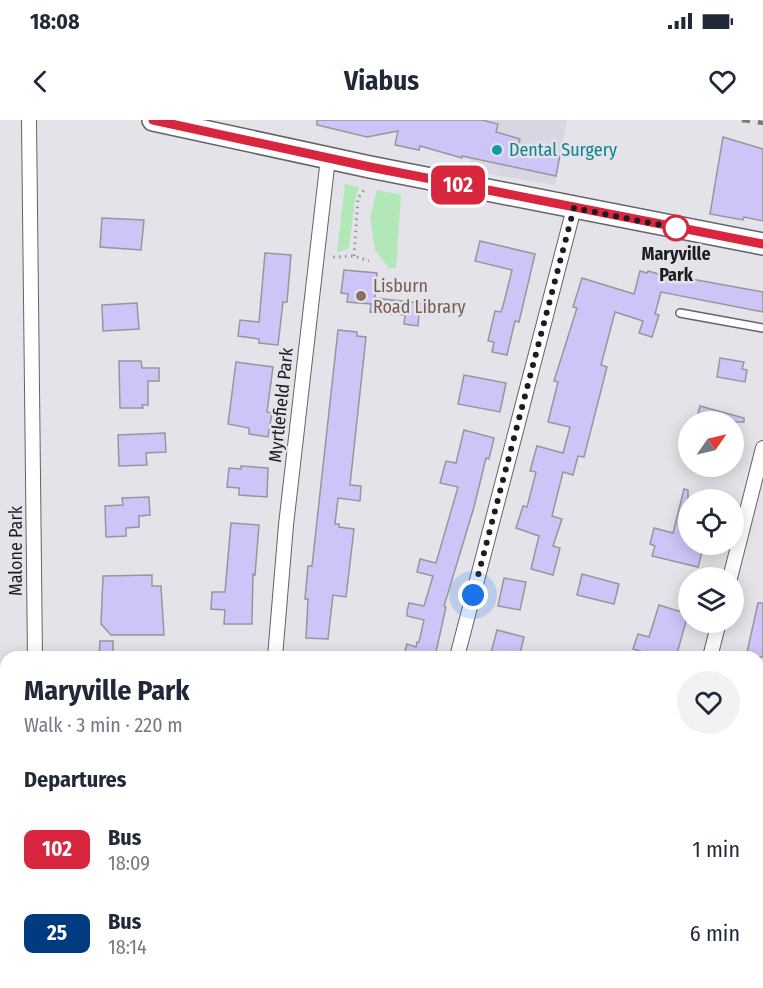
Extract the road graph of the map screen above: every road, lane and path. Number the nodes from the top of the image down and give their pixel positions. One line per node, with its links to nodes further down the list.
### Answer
1 (29, 120): 16 (street, Malone Park)
2 (153, 120): 3 (main road)
3 (189, 124): 4 (main road)
4 (328, 158): 6 (main road); 17 (street, Myrtlefield Park)
5 (364, 190): 8 (path)
6 (574, 208): 7 (main road); 18 (street)
7 (763, 244)
8 (354, 256): 9 (path); 10 (path)
9 (333, 257)
10 (369, 261)
11 (680, 314): 12 (lane)
12 (763, 328)
13 (763, 448): 14 (street)
14 (733, 567)
15 (716, 633): 19 (street)
16 (35, 651)
17 (276, 651)
18 (459, 651)
19 (712, 651)

